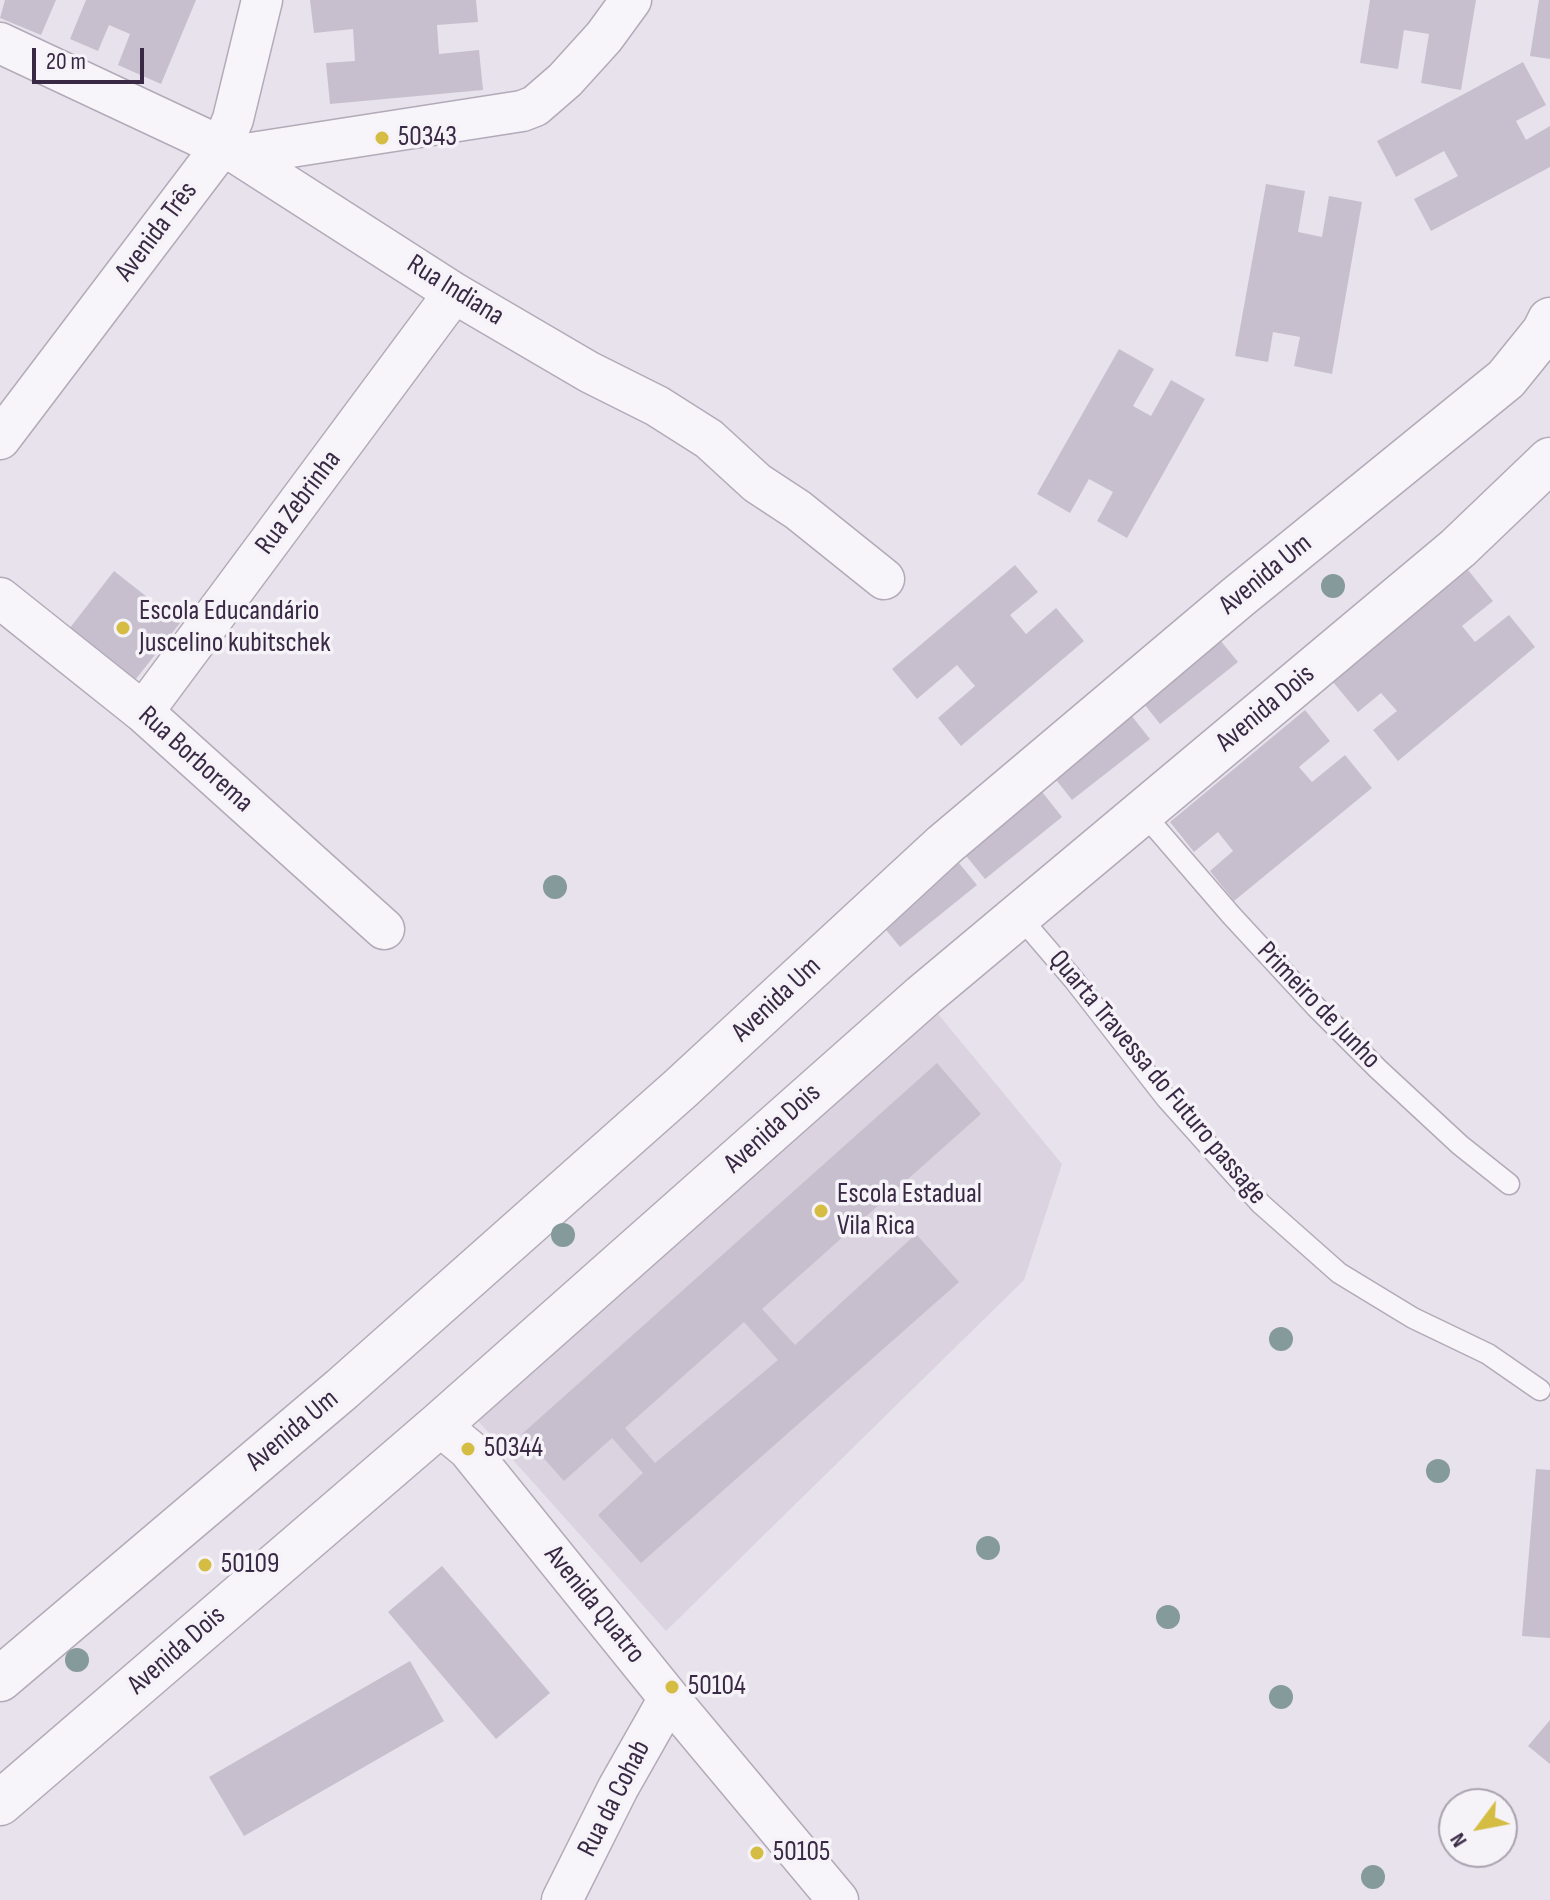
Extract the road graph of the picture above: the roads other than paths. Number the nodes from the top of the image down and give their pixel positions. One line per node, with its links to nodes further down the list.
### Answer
1 (262, 0): 4 (street, Avenida Três)
2 (631, 0): 4 (street)
3 (0, 43): 4 (street, Rua Indiana)
4 (230, 150): 5 (street, Rua Indiana); 7 (street, Avenida Três)
5 (454, 293): 9 (street, Rua Indiana); 11 (street, Rua Zebrinha)
6 (1550, 320): 18 (street, Avenida Um)
7 (0, 439)
8 (1550, 460): 12 (street, Avenida Dois)
9 (884, 579)
10 (0, 598): 11 (street, Rua Borborema)
11 (143, 712): 14 (street, Rua Borborema)
12 (1143, 813): 13 (street, Avenida Dois); 15 (lane, Primeiro de Junho)
13 (1019, 916): 16 (lane, Quarta Travessa do Futuro passage); 17 (street, Avenida Dois)
14 (384, 929)
15 (1509, 1184)
16 (1540, 1390)
17 (439, 1425): 19 (street, Avenida Quatro); 20 (street, Avenida Dois)
18 (0, 1679)
19 (669, 1698): 21 (street, Rua da Cohab); 22 (street, Avenida Quatro)
20 (0, 1803)
21 (562, 1900)
22 (838, 1900)

